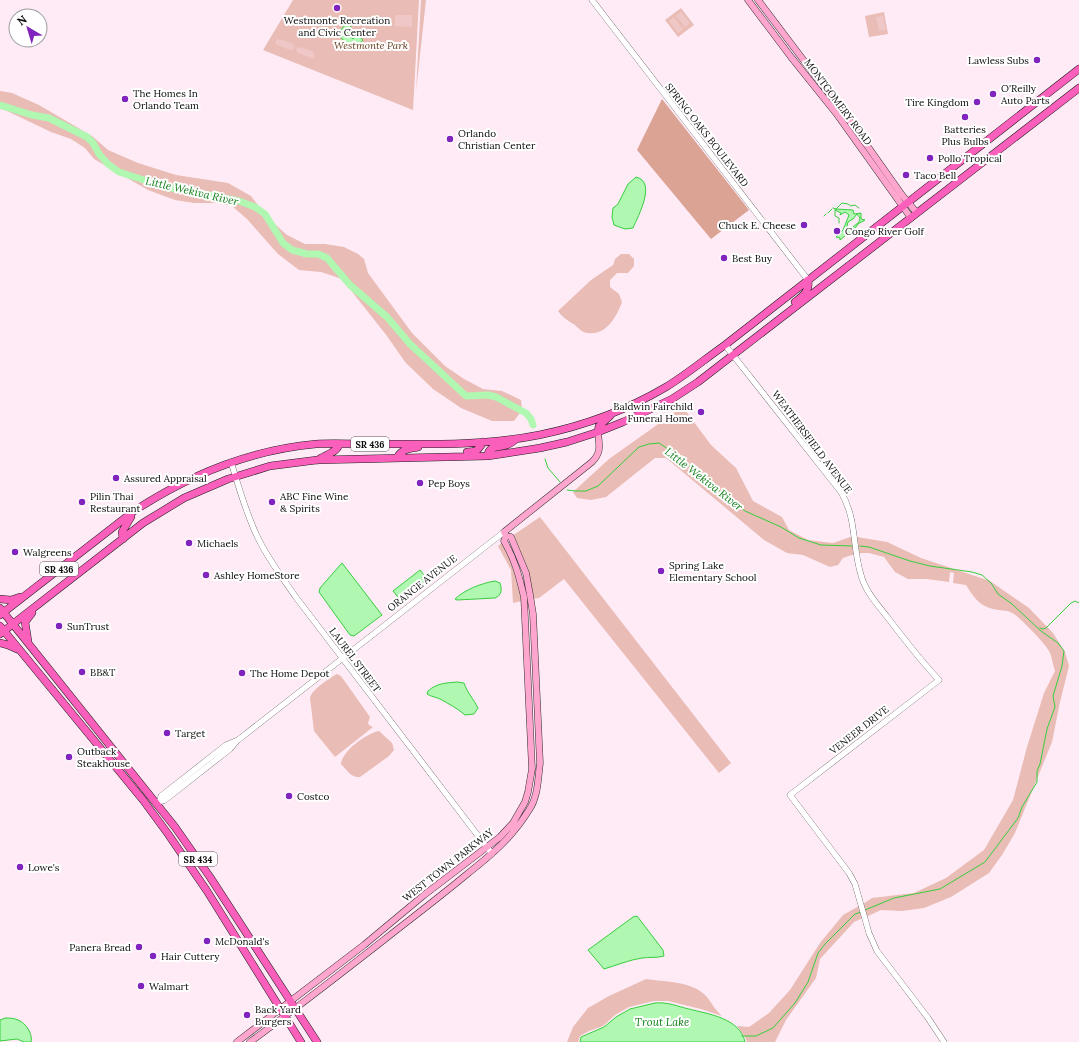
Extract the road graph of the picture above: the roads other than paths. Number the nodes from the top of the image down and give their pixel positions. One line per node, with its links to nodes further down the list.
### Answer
1 (592, 0): 12 (street, SPRING OAKS BOULEVARD)
2 (748, 0): 4 (main road, MONTGOMERY ROAD)
3 (758, 0): 6 (main road, MONTGOMERY ROAD)
4 (791, 57): 6 (main road); 9 (main road, MONTGOMERY ROAD)
5 (1079, 69): 8 (main road, SR 436)
6 (814, 74): 8 (main road, MONTGOMERY ROAD)
7 (1079, 88): 10 (main road, SR 436)
8 (909, 202): 9 (main road, SR 436); 10 (main road, MONTGOMERY ROAD)
9 (902, 207): 11 (main road, MONTGOMERY ROAD); 12 (main road, SR 436)
10 (917, 213): 11 (main road, SR 436)
11 (910, 218): 13 (main road, SR 436)
12 (808, 280): 13 (main road); 14 (main road, SR 436)
13 (791, 311): 15 (main road, SR 436)
14 (725, 345): 15 (street, WEATHERSFIELD AVENUE); 16 (main road, SR 436)
15 (734, 355): 17 (main road, SR 436); 41 (street, WEATHERSFIELD AVENUE)
16 (617, 411): 17 (main road); 18 (main road, SR 436)
17 (598, 432): 22 (main road, SR 436); 29 (main road, ORANGE AVENUE)
18 (517, 439): 19 (main road, SR 436); 22 (main road)
19 (483, 442): 21 (main road, SR 436); 23 (main road)
20 (339, 444): 21 (main road, SR 436); 25 (main road); 26 (main road, SR 436)
21 (423, 444): 24 (main road)
22 (488, 456): 23 (main road, SR 436)
23 (442, 457): 24 (main road, SR 436)
24 (397, 458): 25 (main road, SR 436)
25 (317, 460): 27 (main road, SR 436)
26 (231, 462): 27 (street, LAUREL STREET); 28 (main road, SR 436)
27 (236, 476): 30 (main road, SR 436); 40 (street, LAUREL STREET)
28 (134, 512): 30 (main road); 31 (main road, SR 436)
29 (505, 534): 40 (street, ORANGE AVENUE); 46 (main road, WEST TOWN PARKWAY); 47 (main road, WEST TOWN PARKWAY)
30 (123, 539): 33 (main road, SR 436)
31 (27, 594): 32 (main road); 34 (main road, SR 436)
32 (0, 600)
33 (45, 600): 35 (main road, SR 436); 38 (main road)
34 (1, 612): 35 (main road, SR 434)
35 (12, 624): 36 (main road, SR 436); 38 (main road, SR 434)
36 (1, 630): 39 (main road, SR 434)
37 (0, 643): 39 (main road)
38 (29, 644): 43 (main road, SR 434)
39 (19, 650): 42 (main road, SR 434)
40 (342, 658): 44 (street, ORANGE AVENUE); 46 (street, LAUREL STREET)
41 (939, 680): 60 (street, VENEER DRIVE)
42 (76, 720): 43 (main road); 45 (main road, SR 434)
43 (99, 733): 44 (main road, SR 434)
44 (158, 802): 45 (street, ORANGE AVENUE); 49 (main road, SR 434)
45 (149, 808): 48 (main road, SR 434)
46 (488, 847): 47 (street, LAUREL STREET); 52 (main road, WEST TOWN PARKWAY)
47 (492, 854): 53 (main road, WEST TOWN PARKWAY)
48 (206, 890): 49 (main road); 50 (main road, SR 434)
49 (226, 903): 51 (main road, SR 434)
50 (217, 907): 51 (main road); 54 (main road, SR 434)
51 (236, 918): 52 (main road, SR 434)
52 (291, 1001): 53 (main road, SR 434); 54 (main road, WEST TOWN PARKWAY)
53 (296, 1008): 55 (main road, WEST TOWN PARKWAY); 59 (main road, SR 434)
54 (280, 1010): 55 (main road, SR 434); 56 (main road, WEST TOWN PARKWAY)
55 (285, 1016): 57 (main road, WEST TOWN PARKWAY); 58 (main road, SR 434)
56 (237, 1042)
57 (250, 1042)
58 (301, 1042)
59 (318, 1042)
60 (944, 1042)

